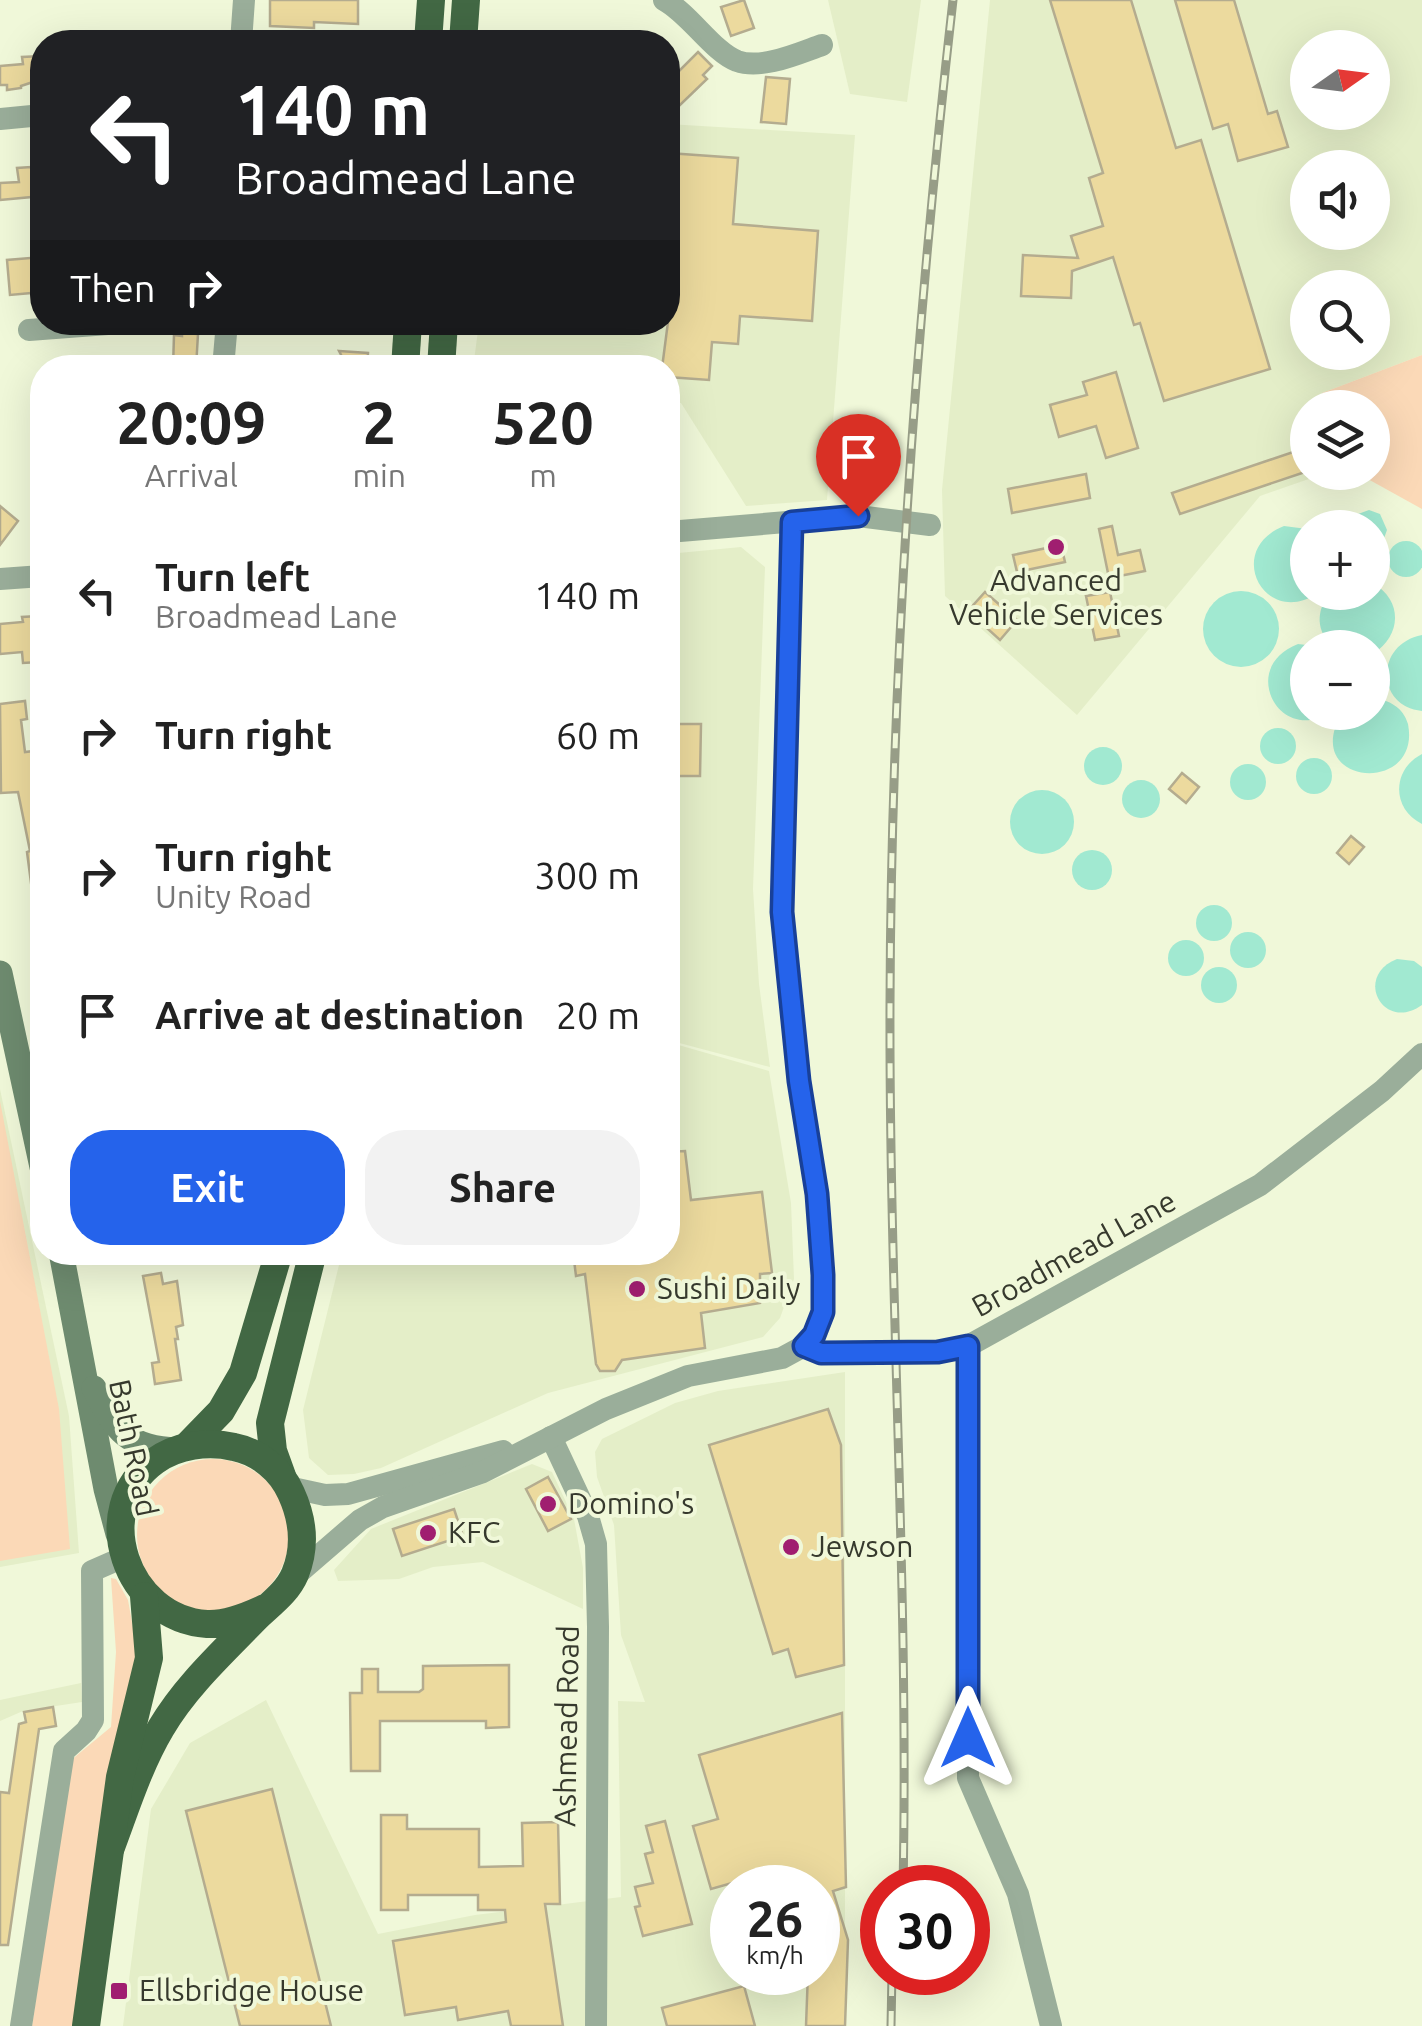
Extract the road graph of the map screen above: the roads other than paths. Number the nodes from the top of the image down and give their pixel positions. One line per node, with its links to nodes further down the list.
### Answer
1 (244, 0): 5 (street)
2 (430, 0): 6 (highway)
3 (466, 0): 7 (highway)
4 (664, 0): 8 (street)
5 (243, 30)
6 (429, 30)
7 (464, 30)
8 (822, 44)
9 (30, 116): 10 (street)
10 (0, 118)
11 (792, 522): 12 (street); 13 (street); 22 (street)
12 (930, 525)
13 (680, 531)
14 (30, 577): 15 (street)
15 (0, 579)
16 (0, 974): 18 (main road)
17 (1422, 1054): 23 (street, Broadmead Lane)
18 (30, 1112)
19 (64, 1265): 24 (main road, Bath Road)
20 (275, 1265): 26 (highway)
21 (309, 1265): 27 (highway)
22 (804, 1346): 23 (street, Broadmead Lane); 25 (street, Broadmead Lane)
23 (968, 1346): 36 (street)
24 (83, 1366): 26 (main road, Bath Road); 28 (main road, Bath Road)
25 (546, 1439): 27 (street, Broadmead Lane); 29 (street, Broadmead Lane); 35 (street, Ashmead Road)
26 (182, 1448): 27 (highway); 28 (highway)
27 (285, 1482): 29 (highway)
28 (122, 1550): 30 (highway); 33 (street)
29 (294, 1577): 31 (highway)
30 (144, 1596): 31 (highway); 32 (highway)
31 (265, 1608): 32 (highway)
32 (112, 1848): 34 (highway)
33 (21, 2026)
34 (86, 2026)
35 (596, 2026)
36 (1051, 2026)

